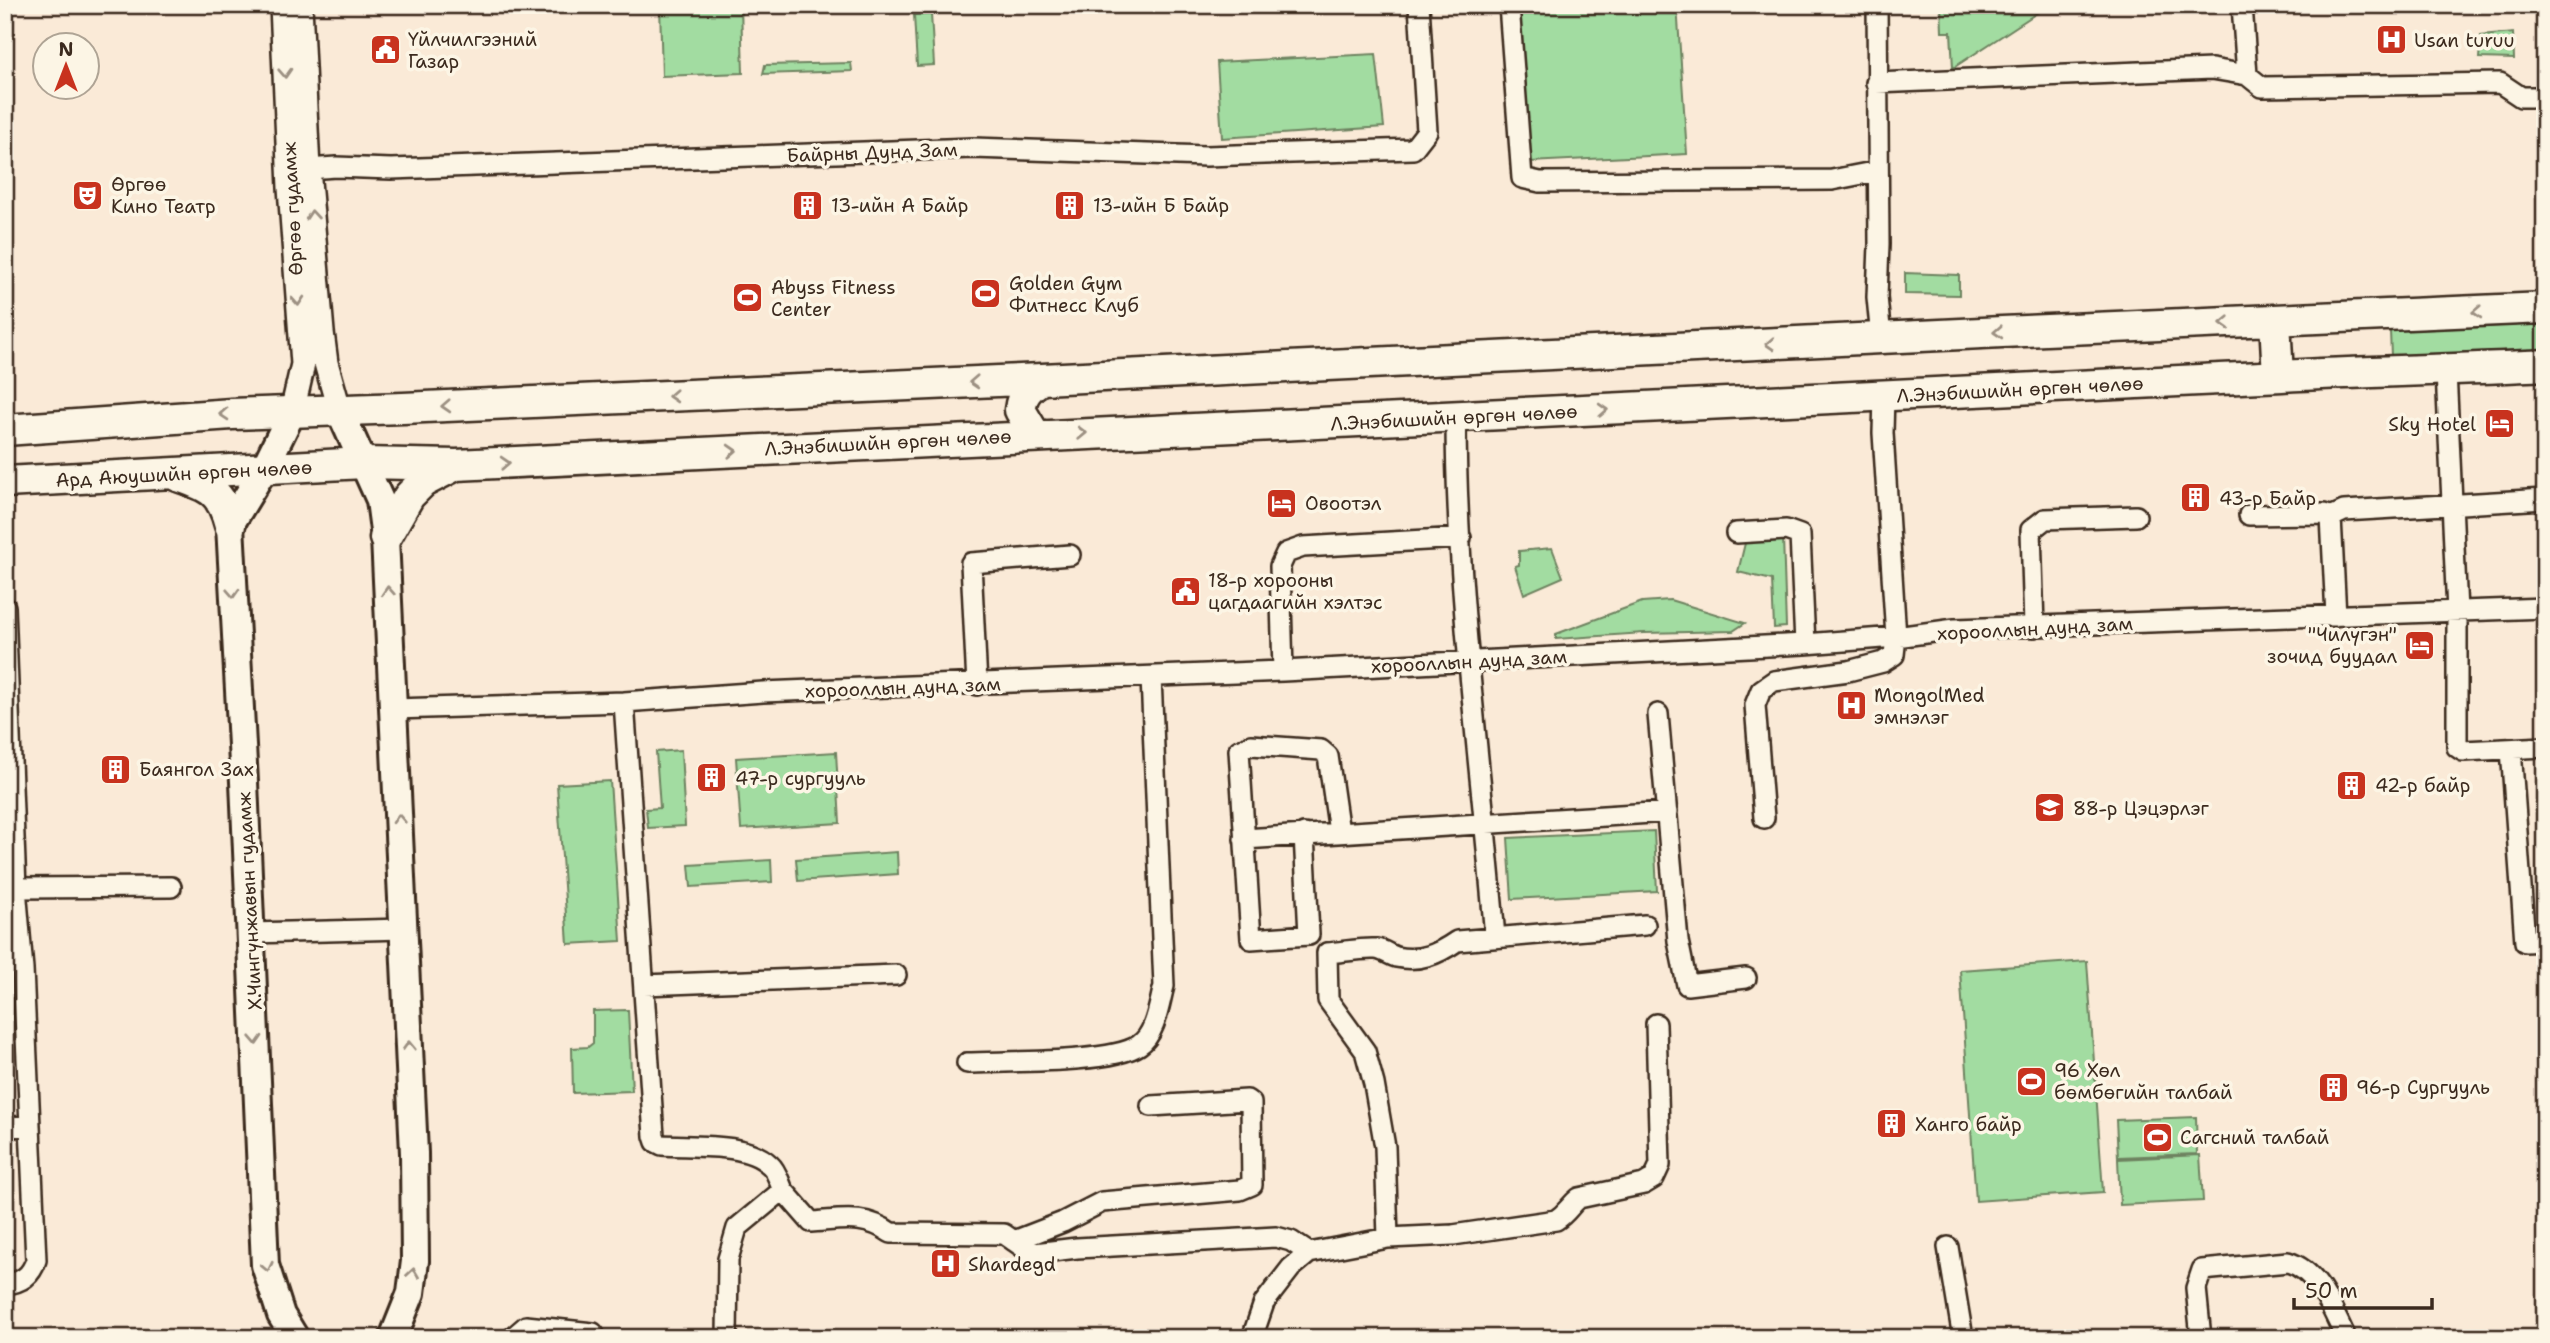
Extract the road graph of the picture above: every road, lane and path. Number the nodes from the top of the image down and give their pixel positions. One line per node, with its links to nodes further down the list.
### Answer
1 (282, 5): 21 (street, Өргөө гудамж, one-way to 21)
2 (300, 5): 10 (street, Өргөө гудамж)
3 (1419, 5): 10 (street, Байрны Дунд Зам)
4 (1509, 5): 11 (street)
5 (1877, 5): 8 (street)
6 (2242, 5): 7 (street)
7 (2247, 75): 8 (street); 9 (street)
8 (1876, 83): 11 (street)
9 (2545, 97)
10 (309, 169): 20 (street, Өргөө гудамж, one-way to 10)
11 (1878, 171): 14 (street)
12 (2545, 308): 13 (main road, one-way to 13)
13 (2275, 321): 14 (main road, one-way to 14); 17 (main road)
14 (1881, 338): 18 (main road, one-way to 18)
15 (2545, 365): 16 (main road, Л.Энэбишийн өргөн чөлөө)
16 (2446, 370): 17 (main road, Л.Энэбишийн өргөн чөлөө); 31 (street)
17 (2278, 376): 19 (main road, Л.Энэбишийн өргөн чөлөө)
18 (1042, 379): 20 (main road, one-way to 20); 24 (main road)
19 (1884, 395): 22 (main road, Л.Энэбишийн өргөн чөлөө, one-way to 19); 45 (street)
20 (339, 409): 21 (main road); 25 (main road)
21 (292, 412): 23 (main road, one-way to 23); 27 (main road)
22 (1456, 417): 24 (main road, Л.Энэбишийн өргөн чөлөө, one-way to 22); 38 (street)
23 (5, 430)
24 (1035, 435): 26 (main road, Л.Энэбишийн өргөн чөлөө, one-way to 24)
25 (363, 463): 26 (main road, Л.Энэбишийн өргөн чөлөө); 27 (main road, Ард Аюушийн өргөн чөлөө); 37 (main road)
26 (456, 465): 37 (main road)
27 (264, 469): 28 (main road, Ард Аюушийн өргөн чөлөө); 35 (main road)
28 (171, 473): 29 (main road, Ард Аюушийн өргөн чөлөө); 35 (main road)
29 (5, 482)
30 (2545, 499): 31 (street)
31 (2453, 506): 34 (street); 42 (street)
32 (2249, 515): 34 (street)
33 (2136, 516): 44 (street)
34 (2331, 517): 43 (street)
35 (230, 525): 68 (main road, Х.Чингүнжавын гудамж, one-way to 68)
36 (1736, 533): 46 (street)
37 (385, 538): 53 (main road, one-way to 37)
38 (1461, 538): 47 (street); 48 (street)
39 (1070, 555): 50 (street)
40 (5, 607): 51 (street)
41 (2545, 608): 42 (street, хорооллын дунд зам)
42 (2456, 612): 43 (street, хорооллын дунд зам); 56 (street)
43 (2336, 616): 44 (street, хорооллын дунд зам)
44 (2034, 627): 45 (street, хорооллын дунд зам)
45 (1896, 637): 46 (street, хорооллын дунд зам); 59 (street)
46 (1805, 644): 47 (street, хорооллын дунд зам)
47 (1468, 661): 48 (street, хорооллын дунд зам); 60 (street)
48 (1283, 671): 49 (street, хорооллын дунд зам)
49 (1151, 677): 50 (street, хорооллын дунд зам); 75 (street)
50 (977, 685): 52 (street, хорооллын дунд зам)
51 (8, 690): 57 (street)
52 (624, 702): 53 (street, хорооллын дунд зам); 73 (street)
53 (394, 709): 67 (main road, one-way to 53)
54 (1658, 714): 58 (street)
55 (2545, 747): 56 (street)
56 (2511, 749): 70 (street)
57 (9, 810): 65 (street)
58 (1667, 812): 60 (street); 72 (street)
59 (1764, 818)
60 (1486, 823): 61 (street); 69 (street)
61 (1339, 832): 62 (street); 63 (street)
62 (1304, 834): 63 (street); 63 (street)
63 (1244, 839)
64 (171, 887): 65 (street)
65 (16, 888): 77 (street)
66 (1645, 925): 69 (street)
67 (404, 929): 68 (street); 86 (main road, one-way to 67)
68 (251, 933): 85 (main road, Х.Чингүнжавын гудамж, one-way to 85)
69 (1495, 938): 80 (street)
70 (2545, 941)
71 (896, 975): 73 (street)
72 (1746, 978)
73 (643, 985): 79 (street)
74 (1656, 1024): 80 (street)
75 (967, 1063)
76 (1151, 1106): 81 (street)
77 (29, 1126): 78 (street); 84 (street)
78 (5, 1127)
79 (783, 1190): 81 (street); 89 (street)
80 (1388, 1238): 83 (street)
81 (1014, 1241): 83 (street)
82 (1948, 1247): 91 (street)
83 (1309, 1253): 90 (street)
84 (5, 1284)
85 (295, 1338)
86 (393, 1338)
87 (512, 1338): 88 (street)
88 (596, 1338)
89 (727, 1338)
90 (1252, 1338)
91 (1963, 1338)
92 (2201, 1338): 93 (street)
93 (2346, 1338)

